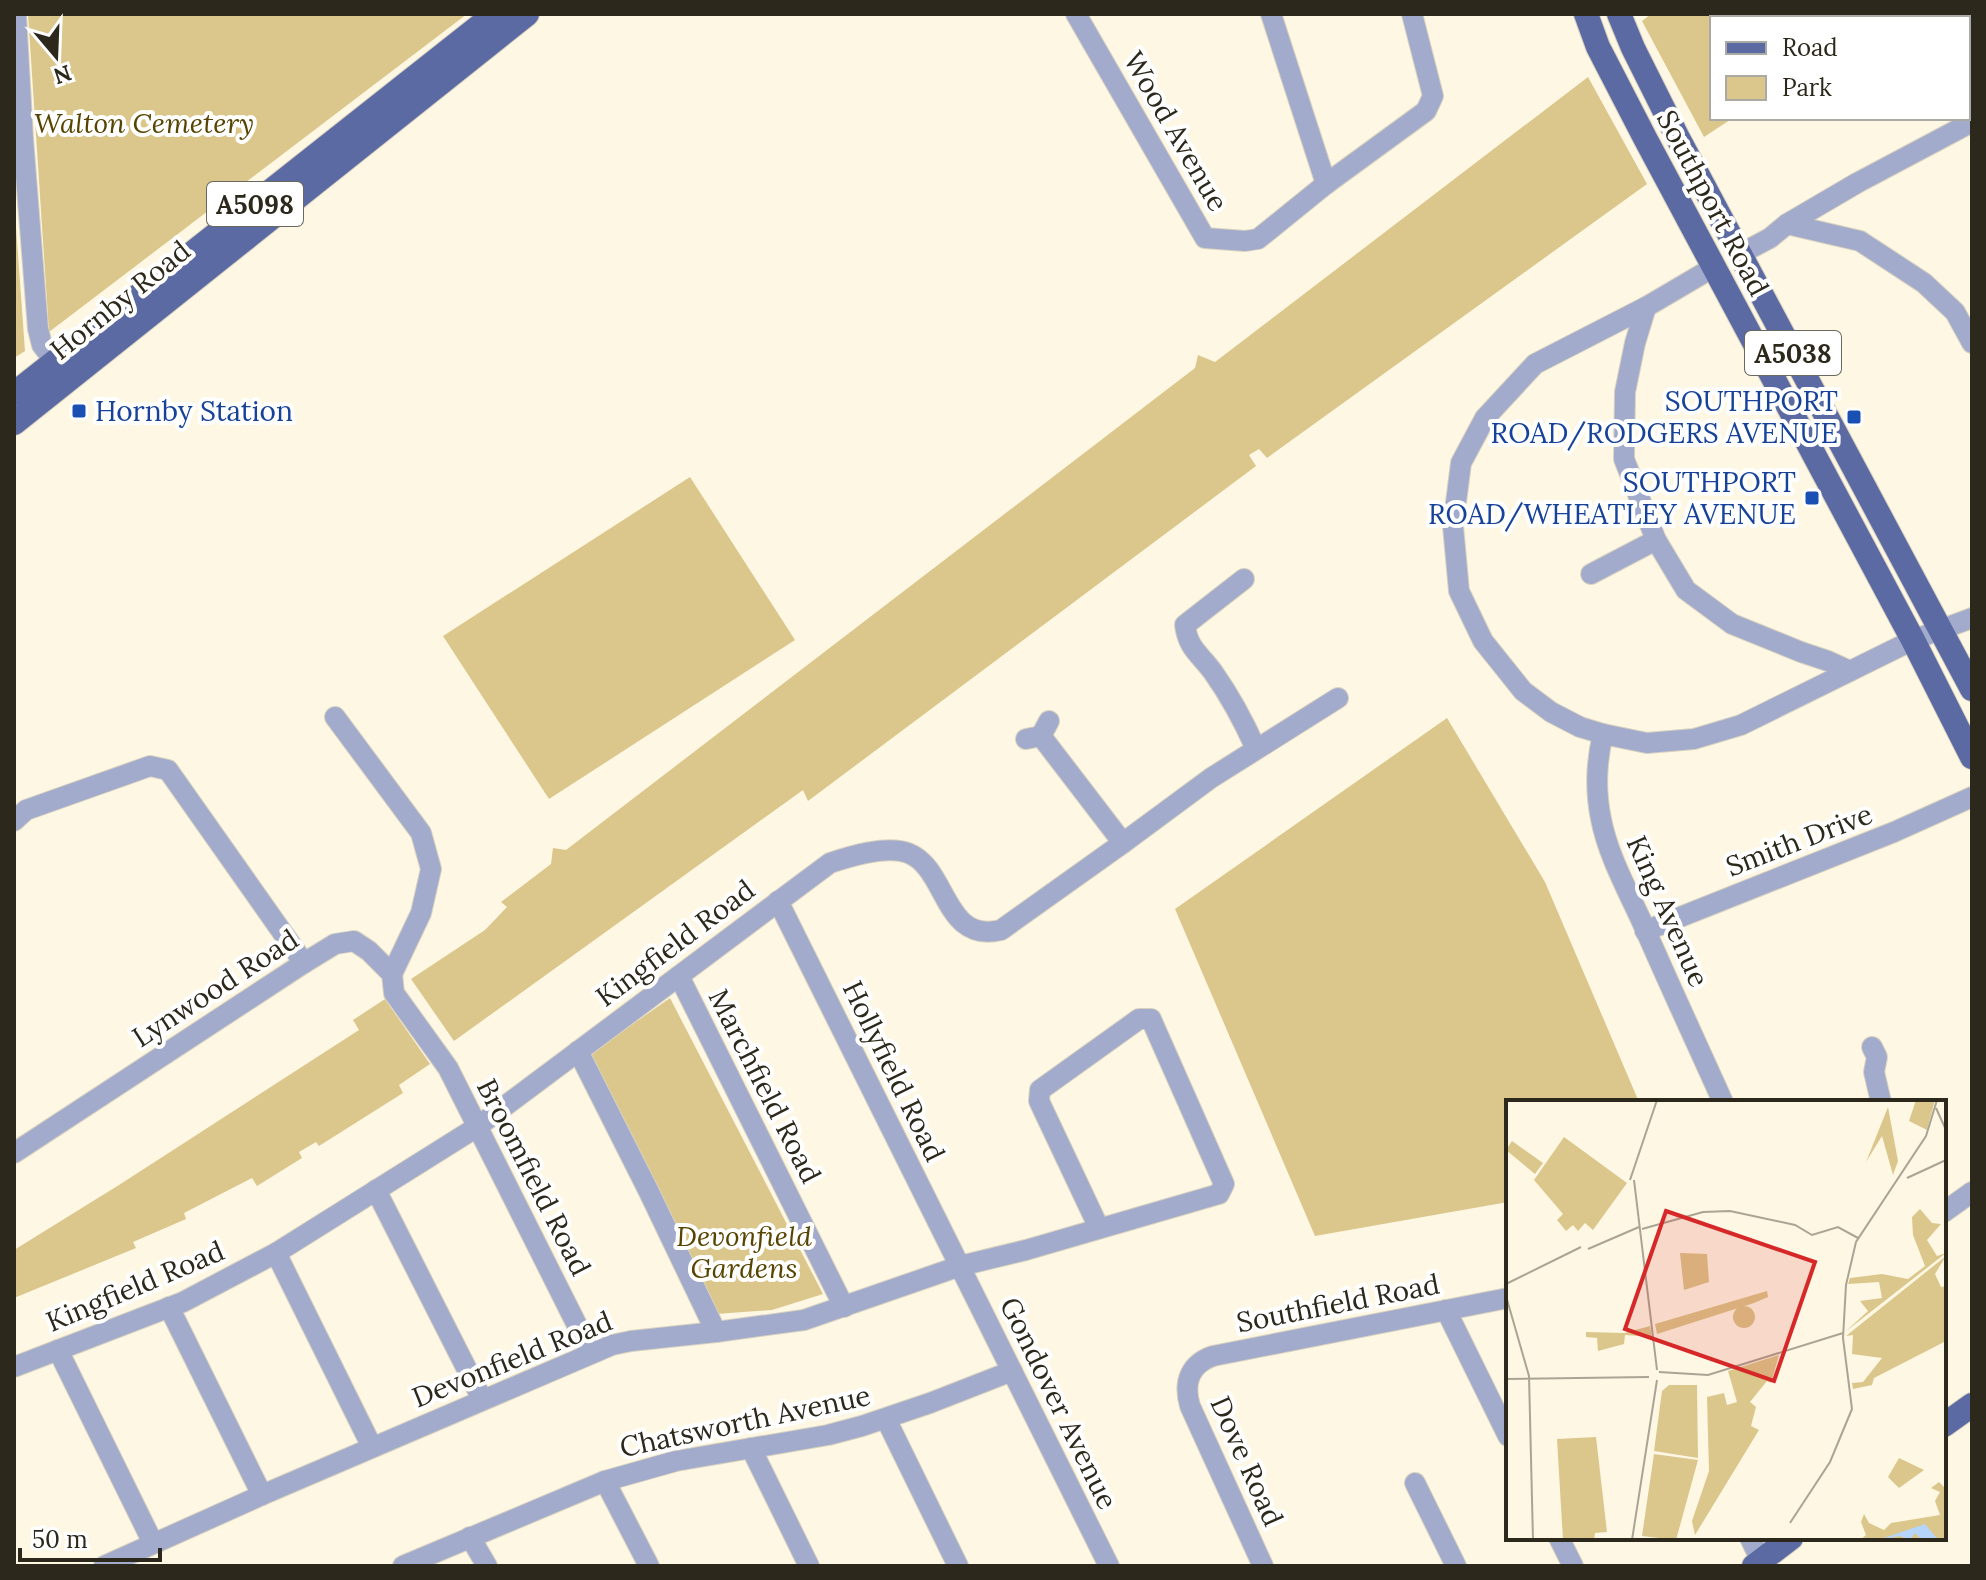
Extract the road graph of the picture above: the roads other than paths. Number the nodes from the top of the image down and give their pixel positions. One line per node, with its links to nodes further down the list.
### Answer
1 (16, 14): 10 (street)
2 (495, 14): 18 (main road, Hornby Road / A5098)
3 (527, 14): 18 (main road, Hornby Road / A5098)
4 (1076, 14): 11 (street, Wood Avenue)
5 (1271, 14): 11 (street)
6 (1412, 14): 11 (street)
7 (1586, 14): 14 (main road, Southport Road / A5038)
8 (1619, 14): 13 (main road, Southport Road / A5038)
9 (1972, 122): 12 (street)
10 (18, 139): 18 (street)
11 (1326, 184)
12 (1787, 224): 13 (street); 16 (street)
13 (1740, 254): 25 (main road, Southport Road / A5038)
14 (1714, 267): 15 (street); 26 (main road, Southport Road / A5038)
15 (1646, 307): 21 (street); 32 (street)
16 (1963, 307): 17 (street)
17 (1972, 343)
18 (62, 371): 19 (main road, Hornby Road / A5098); 20 (main road, Hornby Road / A5098)
19 (14, 394)
20 (14, 423)
21 (1656, 540): 22 (street); 27 (street)
22 (1591, 574)
23 (1244, 579): 33 (street)
24 (1972, 618): 25 (street)
25 (1940, 629): 26 (street); 28 (main road, Southport Road / A5038)
26 (1902, 646): 27 (street); 34 (main road, Southport Road / A5038)
27 (1850, 671): 32 (street)
28 (1972, 689)
29 (1338, 698): 33 (street, Kingfield Road)
30 (335, 717): 42 (street)
31 (1039, 732): 37 (street)
32 (1603, 734): 39 (street, King Avenue)
33 (1256, 749): 37 (street, Kingfield Road)
34 (1972, 757)
35 (1972, 797): 39 (street, Smith Drive)
36 (14, 821): 40 (street)
37 (1123, 843): 38 (street, Kingfield Road)
38 (778, 901): 41 (street, Kingfield Road); 55 (street, Hollyfield Road)
39 (1645, 931): 46 (street, King Avenue)
40 (304, 963): 42 (street, Lynwood Road); 49 (street, Lynwood Road)
41 (679, 976): 45 (street, Kingfield Road); 58 (street, Marchfield Road)
42 (393, 983): 43 (street, Lynwood Road)
43 (420, 1029): 48 (street, Broomfield Road)
44 (1872, 1047): 47 (street)
45 (578, 1051): 48 (street, Kingfield Road); 60 (street)
46 (1722, 1100)
47 (1881, 1100)
48 (477, 1127): 50 (street, Kingfield Road); 62 (street, Broomfield Road)
49 (14, 1153)
50 (376, 1190): 54 (street, Kingfield Road); 66 (street)
51 (1972, 1192): 52 (street)
52 (1946, 1211)
53 (1099, 1228): 53 (street, Devonfield Road); 55 (street, Devonfield Road)
54 (276, 1253): 57 (street, Kingfield Road); 71 (street)
55 (960, 1266): 58 (street, Devonfield Road); 64 (street, Gondover Avenue)
56 (1506, 1298): 59 (street, Southfield Road)
57 (169, 1307): 61 (street, Kingfield Road); 75 (street)
58 (844, 1307): 60 (street, Devonfield Road)
59 (1446, 1310): 65 (street, Southfield Road); 70 (street)
60 (716, 1332): 62 (street, Devonfield Road)
61 (58, 1350): 63 (street, Kingfield Road); 80 (street)
62 (591, 1353): 66 (street, Devonfield Road)
63 (14, 1367)
64 (1012, 1371): 68 (street, Chatsworth Avenue); 88 (street, Gondover Avenue)
65 (1189, 1377): 89 (street, Dove Road)
66 (482, 1399): 71 (street, Devonfield Road)
67 (1972, 1405): 69 (main road)
68 (886, 1419): 72 (street, Chatsworth Avenue); 87 (street)
69 (1946, 1424)
70 (1506, 1432)
71 (372, 1447): 75 (street, Devonfield Road)
72 (751, 1448): 73 (street, Chatsworth Avenue); 86 (street)
73 (605, 1481): 76 (street, Chatsworth Avenue); 85 (street)
74 (1415, 1483): 90 (street)
75 (262, 1495): 80 (street, Devonfield Road)
76 (470, 1537): 83 (street, Chatsworth Avenue); 84 (street)
77 (1560, 1540): 91 (street)
78 (1751, 1540): 81 (street)
79 (1788, 1540): 81 (main road)
80 (153, 1543): 82 (street, Devonfield Road)
81 (1757, 1563)
82 (104, 1566)
83 (403, 1566)
84 (487, 1566)
85 (649, 1566)
86 (809, 1566)
87 (958, 1566)
88 (1109, 1566)
89 (1263, 1566)
90 (1456, 1566)
91 (1573, 1566)

